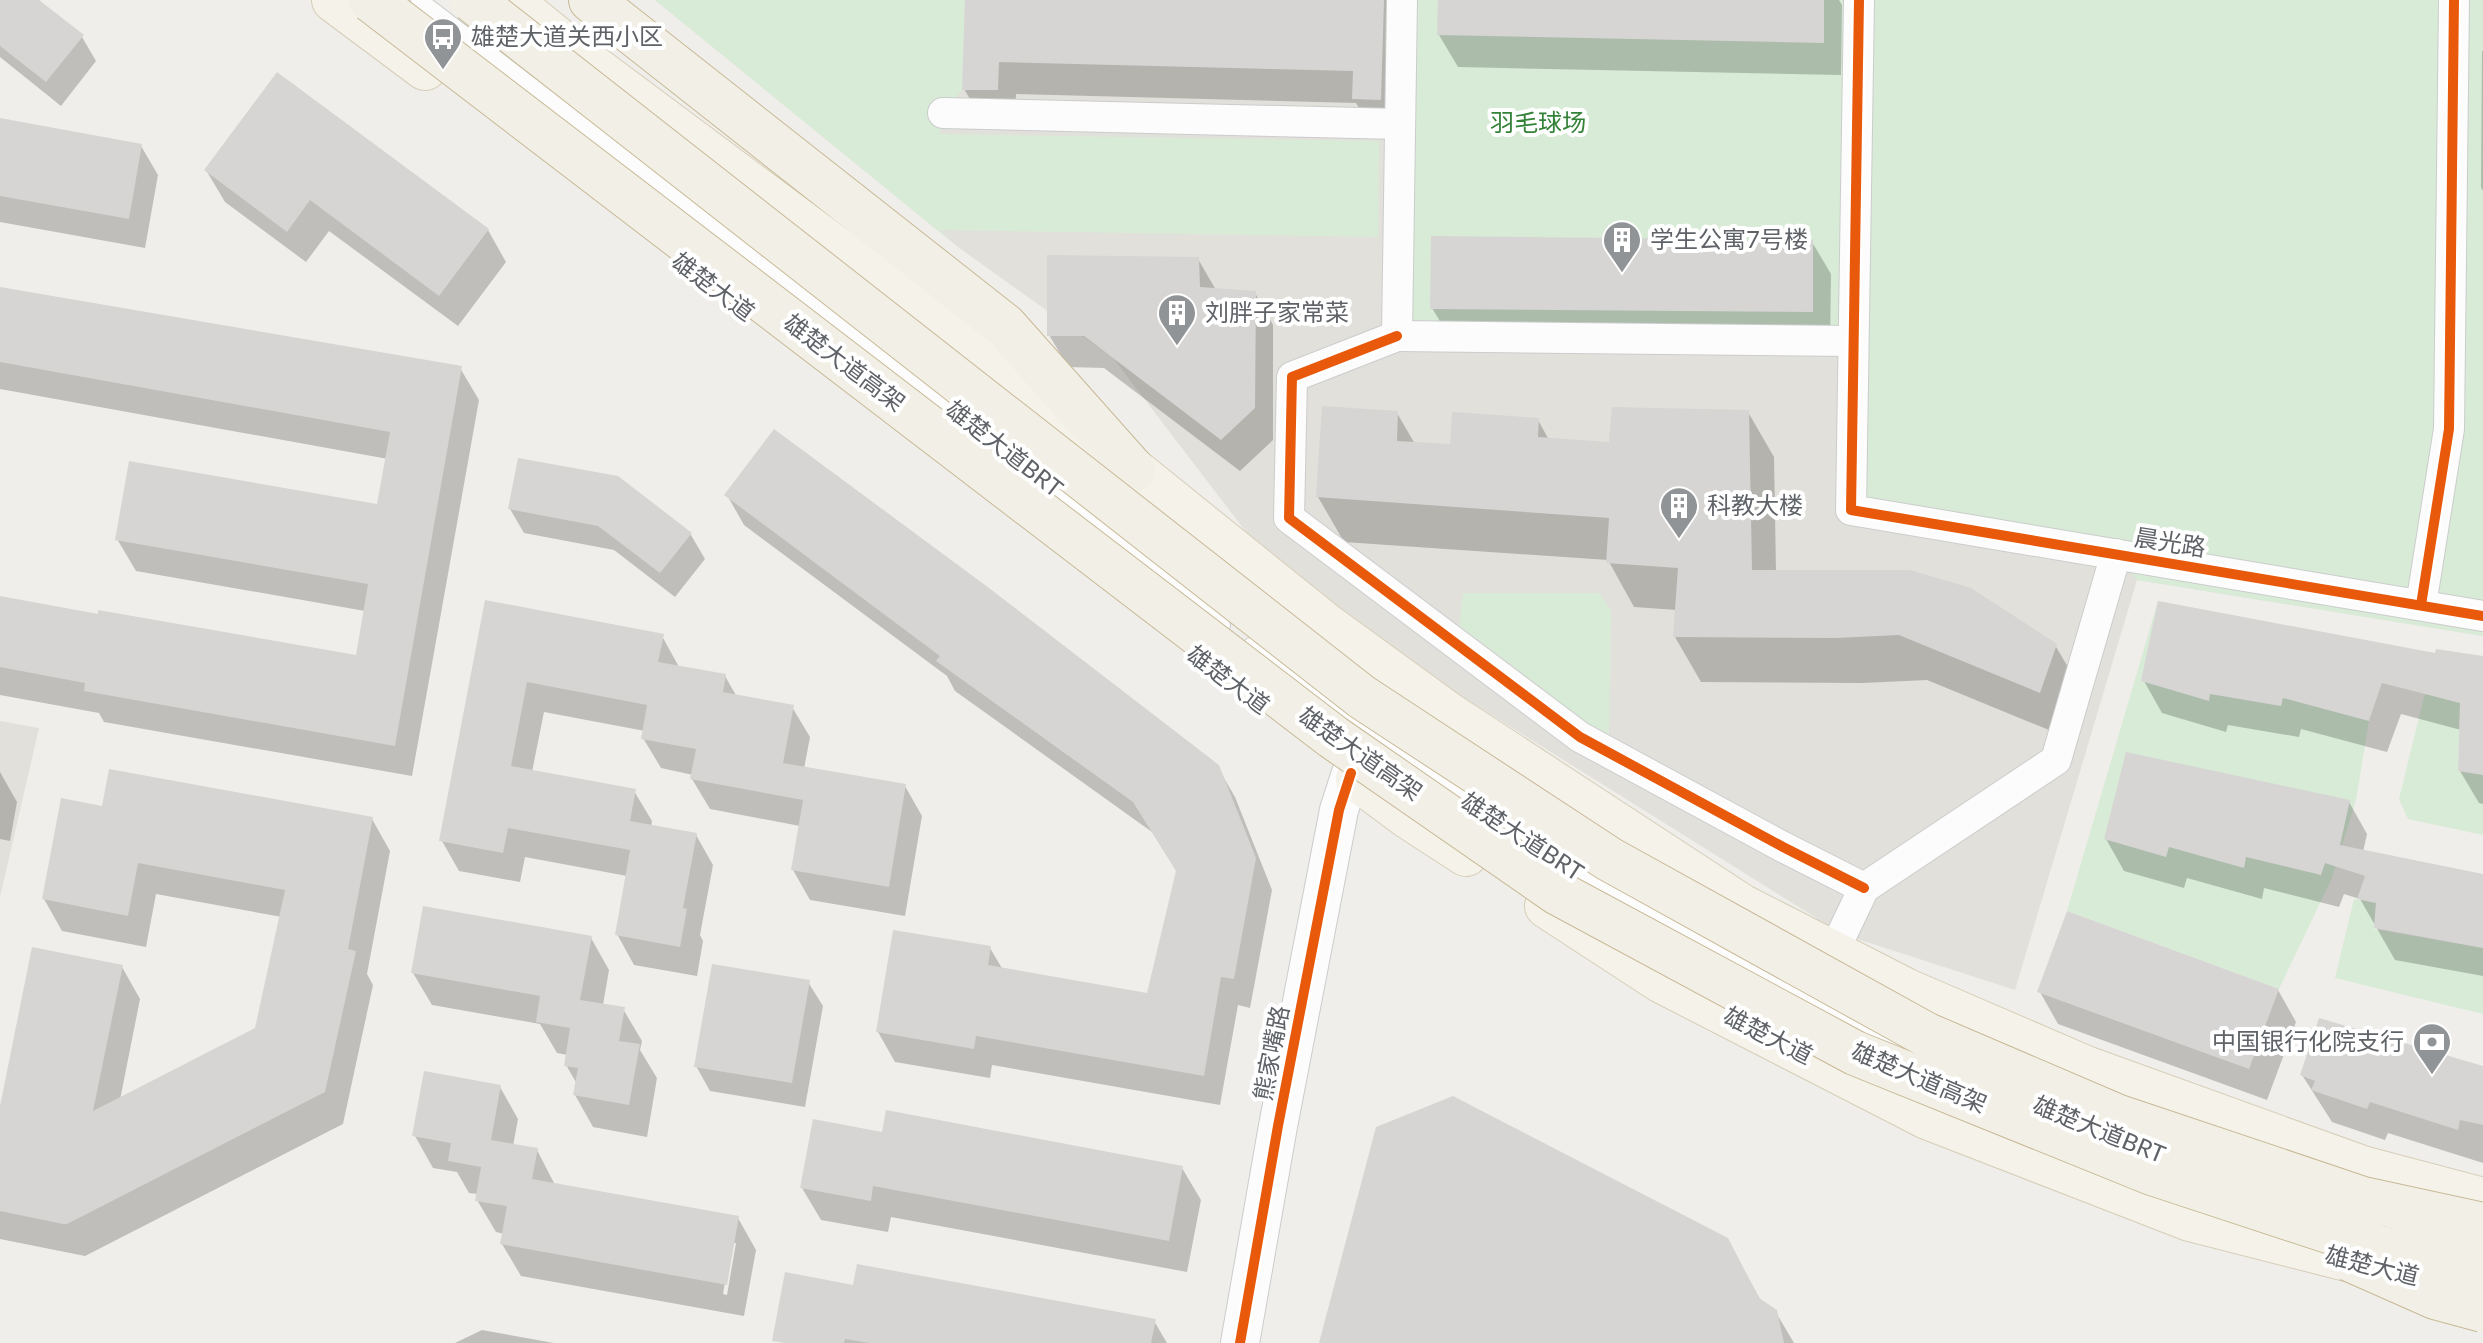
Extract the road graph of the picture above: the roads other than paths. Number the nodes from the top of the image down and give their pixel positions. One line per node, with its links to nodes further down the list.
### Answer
1 (334, 0): 18 (main road, 雄楚大道)
2 (371, 0): 25 (highway, 雄楚大道高架, bridge)
3 (419, 0): 22 (lane, 雄楚大道BRT)
4 (472, 0): 28 (highway, 雄楚大道高架, bridge)
5 (509, 0): 14 (main road)
6 (591, 0): 14 (highway)
7 (1402, 0): 11 (street)
8 (1859, 0): 13 (street)
9 (2454, 0): 16 (street)
10 (943, 113): 11 (street)
11 (1400, 124): 12 (street)
12 (1397, 336): 13 (street); 19 (street)
13 (1853, 341): 15 (street, 晨光路)
14 (1133, 470): 20 (main road)
15 (2116, 554): 16 (street, 晨光路); 19 (street)
16 (2421, 605): 17 (street, 晨光路)
17 (2483, 616)
18 (1351, 773): 23 (main road, 雄楚大道); 33 (street, 熊家嘴路)
19 (1864, 888): 21 (street)
20 (1777, 924): 22 (main road); 27 (main road)
21 (1842, 934)
22 (1801, 998): 23 (main road); 24 (lane, 雄楚大道BRT)
23 (1726, 1014): 31 (main road, 雄楚大道)
24 (1928, 1061)
25 (2152, 1173): 30 (highway, 雄楚大道高架, bridge); 32 (highway, bridge)
26 (2290, 1192): 29 (lane)
27 (2483, 1200)
28 (2483, 1225)
29 (2424, 1229)
30 (2483, 1267)
31 (2483, 1294)
32 (2483, 1310)
33 (1240, 1343)

